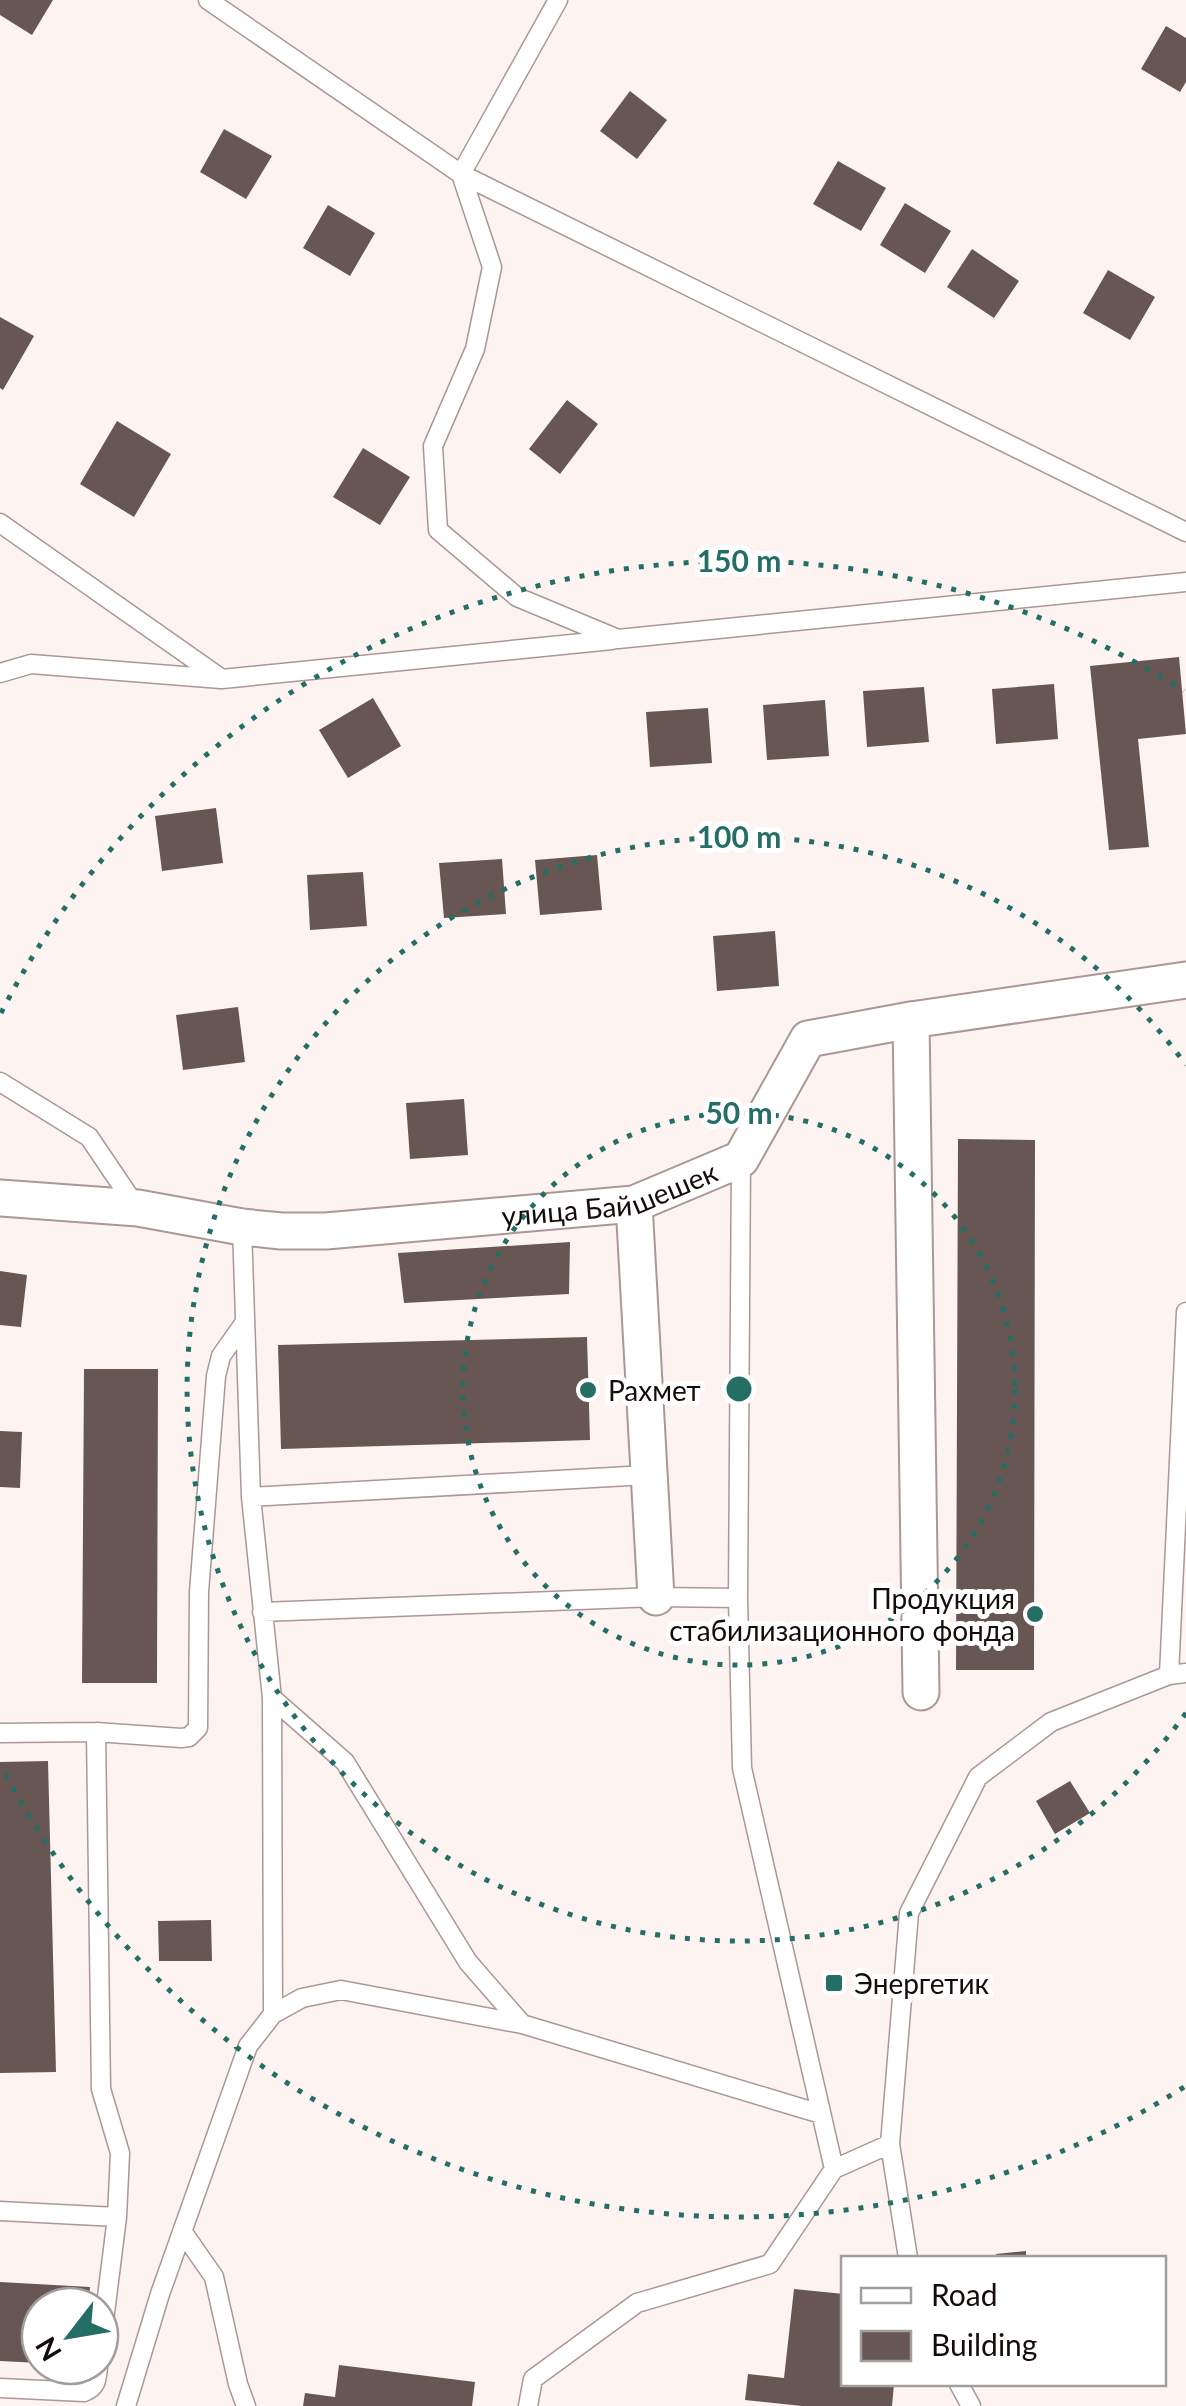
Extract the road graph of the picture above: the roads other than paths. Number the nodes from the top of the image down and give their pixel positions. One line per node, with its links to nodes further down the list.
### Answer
1 (208, 0): 3 (lane)
2 (558, 0): 3 (lane)
3 (461, 174): 5 (lane); 7 (lane)
4 (0, 522): 9 (lane)
5 (1186, 532)
6 (1186, 582): 7 (lane)
7 (618, 639): 9 (lane)
8 (0, 673): 9 (lane)
9 (222, 678)
10 (1186, 980): 11 (street, улица Байшешек)
11 (911, 1020): 13 (street, улица Байшешек); 26 (street)
12 (0, 1082): 16 (lane)
13 (741, 1159): 15 (street, улица Байшешек); 23 (lane)
14 (0, 1198): 16 (street, улица Байшешек)
15 (634, 1204): 17 (street, улица Байшешек); 20 (street)
16 (138, 1208): 17 (street, улица Байшешек)
17 (242, 1227): 19 (lane)
18 (1186, 1312): 25 (lane)
19 (246, 1321): 21 (lane); 28 (lane)
20 (647, 1475): 21 (lane); 22 (street)
21 (252, 1497): 24 (lane)
22 (656, 1598): 23 (lane); 24 (lane)
23 (738, 1598): 32 (lane)
24 (262, 1612): 27 (lane)
25 (1177, 1674): 33 (lane)
26 (921, 1692)
27 (272, 1698): 30 (lane); 31 (lane)
28 (96, 1732): 29 (lane); 36 (lane)
29 (0, 1733)
30 (272, 2014): 31 (lane); 37 (lane)
31 (522, 2024): 32 (lane)
32 (821, 2114): 34 (lane)
33 (890, 2144): 34 (lane); 38 (lane)
34 (834, 2169): 44 (lane)
35 (0, 2210): 36 (lane)
36 (117, 2218): 39 (lane)
37 (182, 2232): 42 (lane); 43 (lane)
38 (908, 2256)
39 (108, 2286)
40 (94, 2386): 41 (lane)
41 (0, 2388)
42 (126, 2406)
43 (246, 2406)
44 (528, 2406)

